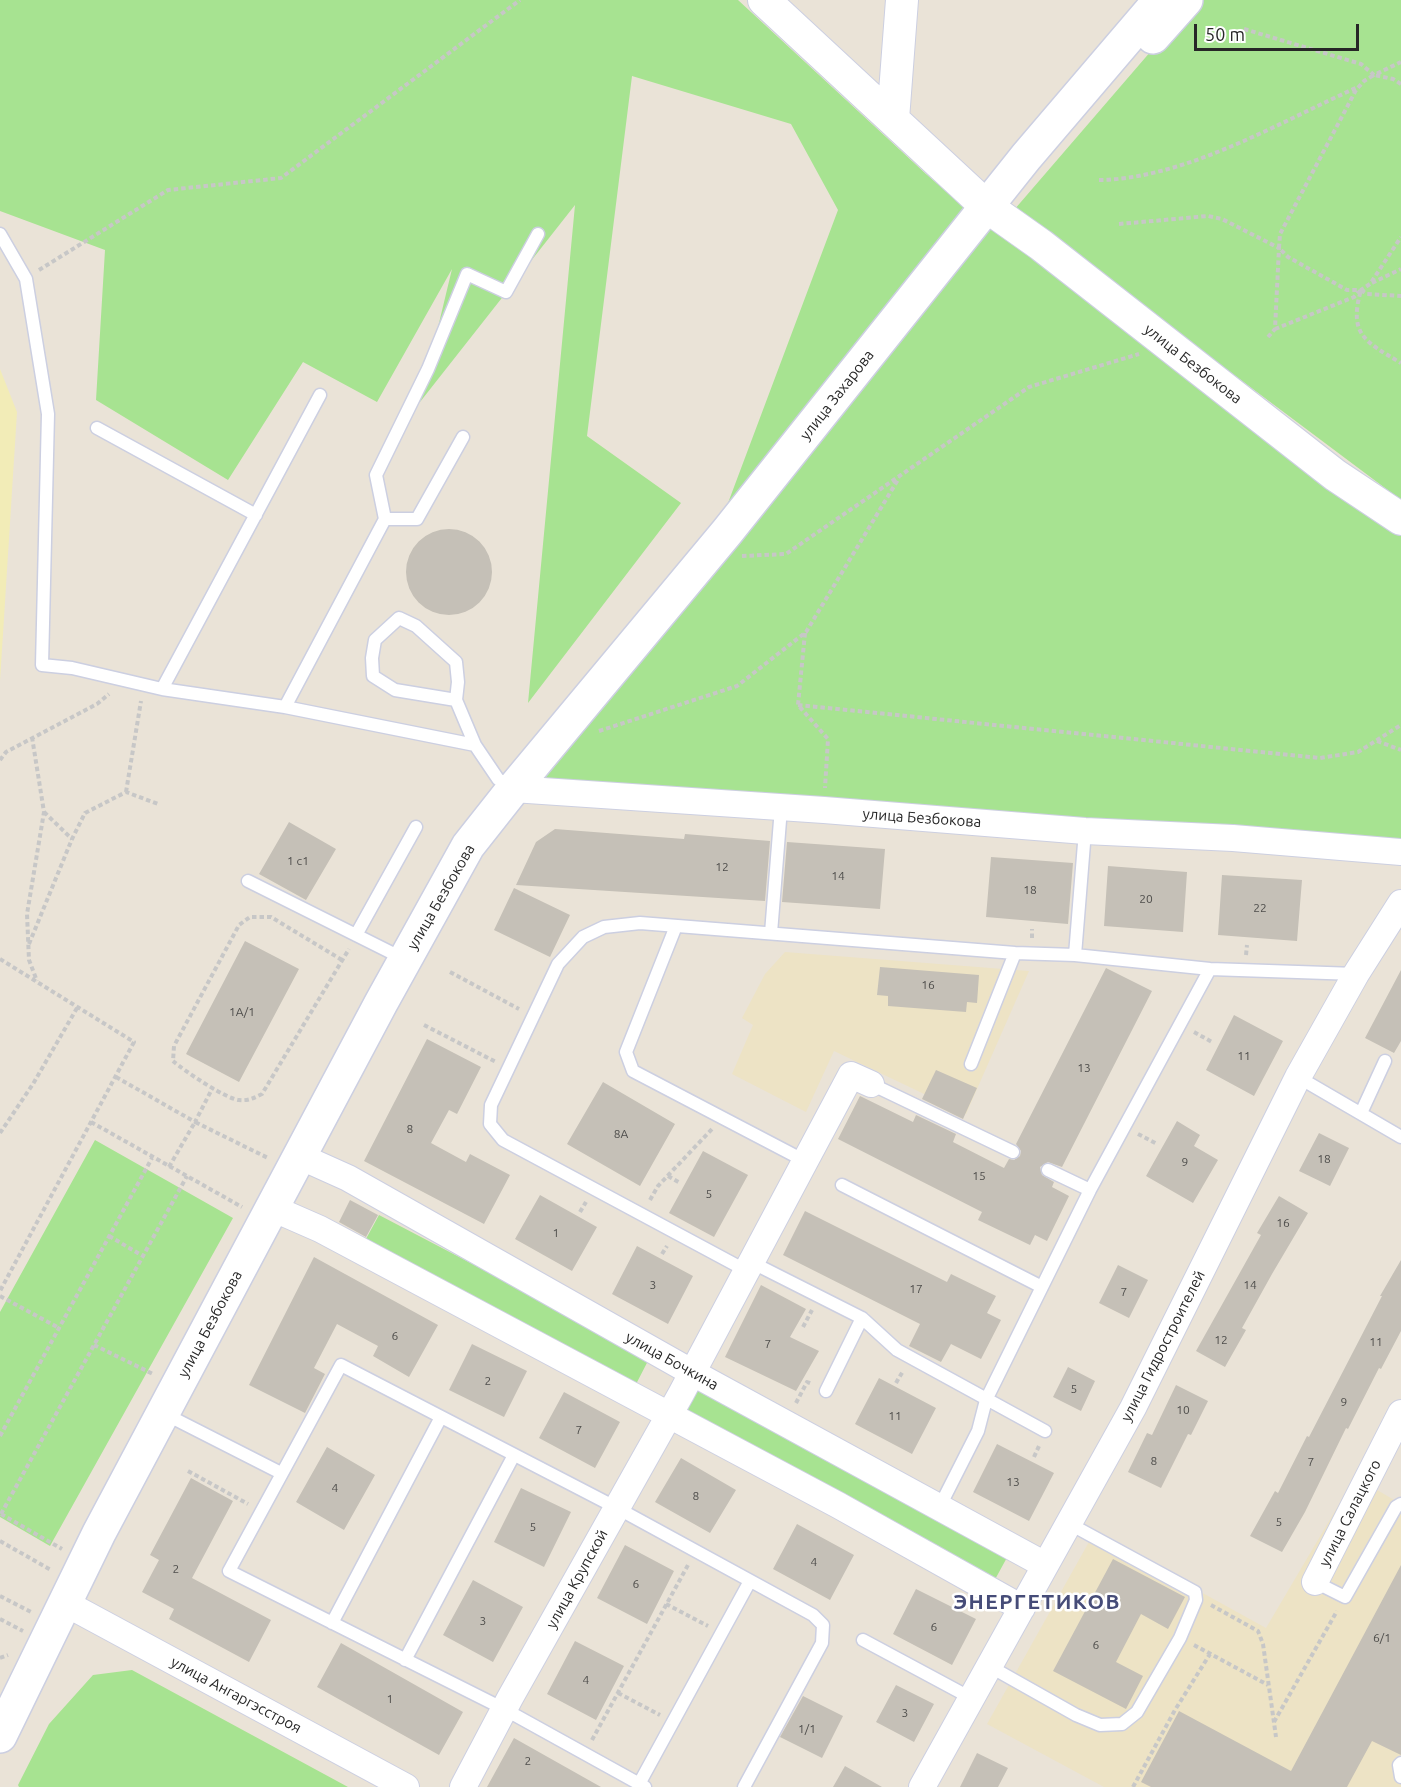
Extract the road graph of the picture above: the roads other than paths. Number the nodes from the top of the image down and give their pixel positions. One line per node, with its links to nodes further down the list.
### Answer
1 (764, 0): 5 (street, улица Безбокова)
2 (902, 0): 5 (street)
3 (1160, 0): 6 (main road, улица Захарова)
4 (1186, 0): 6 (main road)
5 (893, 119): 6 (street, улица Безбокова)
6 (986, 206): 14 (street, улица Безбокова); 19 (main road, улица Захарова)
7 (0, 234): 15 (lane)
8 (538, 234): 13 (lane)
9 (320, 395): 12 (lane)
10 (97, 429): 12 (lane)
11 (463, 436): 13 (lane)
12 (256, 515): 15 (lane)
13 (385, 519): 17 (lane)
14 (1401, 519)
15 (162, 689): 17 (lane)
16 (456, 700): 16 (lane); 18 (lane)
17 (285, 707): 18 (lane)
18 (475, 745): 19 (lane)
19 (513, 789): 20 (street, улица Безбокова); 31 (main road, улица Безбокова)
20 (781, 808): 22 (street, улица Безбокова); 27 (lane)
21 (416, 827): 28 (lane)
22 (1085, 831): 23 (street, улица Безбокова); 30 (lane)
23 (1401, 852)
24 (248, 881): 28 (lane)
25 (1401, 903): 33 (street, улица Гидростроителей)
26 (676, 926): 27 (lane); 42 (lane); 47 (lane)
27 (771, 933): 29 (lane)
28 (356, 935): 31 (lane)
29 (1015, 953): 30 (lane); 35 (lane)
30 (1076, 955): 32 (lane)
31 (405, 959): 41 (main road, улица Безбокова)
32 (1210, 969): 33 (lane); 45 (lane)
33 (1356, 974): 36 (street, улица Гидростроителей)
34 (1385, 1060): 38 (lane)
35 (971, 1064)
36 (1298, 1077): 38 (lane); 63 (street, улица Гидростроителей)
37 (871, 1084): 40 (lane); 42 (street, улица Крупской)
38 (1361, 1113): 39 (lane)
39 (1401, 1137)
40 (1012, 1152)
41 (288, 1160): 46 (main road, улица Безбокова); 50 (street, улица Бочкина)
42 (805, 1161): 47 (street, улица Крупской)
43 (1048, 1170): 45 (lane)
44 (842, 1185): 48 (lane)
45 (1090, 1190): 48 (lane)
46 (262, 1211): 53 (main road, улица Безбокова); 55 (street)
47 (749, 1266): 49 (lane); 50 (street, улица Крупской)
48 (1042, 1287): 52 (lane)
49 (862, 1318): 51 (lane); 52 (lane)
50 (693, 1373): 55 (street, улица Крупской); 62 (street, улица Бочкина)
51 (826, 1391)
52 (986, 1400): 57 (lane); 62 (lane)
53 (163, 1413): 59 (lane); 67 (main road, улица Безбокова)
54 (1401, 1413): 66 (street, улица Салацкого)
55 (669, 1415): 61 (street, улица Крупской); 68 (street)
56 (441, 1417): 58 (lane); 59 (lane); 69 (lane)
57 (1045, 1431)
58 (514, 1455): 61 (lane); 71 (lane)
59 (281, 1473): 69 (lane)
60 (1401, 1504): 66 (lane)
61 (617, 1508): 65 (lane); 74 (street, улица Крупской)
62 (939, 1508): 64 (street, улица Бочкина)
63 (1068, 1523): 64 (street, улица Гидростроителей); 72 (lane)
64 (1045, 1565): 68 (street, улица Гидростроителей)
65 (750, 1581): 78 (lane); 81 (lane)
66 (1315, 1582)
67 (65, 1603): 75 (main road, улица Безбокова); 79 (street, улица Ангаргэсстроя)
68 (1022, 1608): 72 (street, улица Гидростроителей)
69 (332, 1623): 71 (lane)
70 (862, 1640): 73 (lane)
71 (405, 1660): 74 (lane)
72 (989, 1666): 73 (street, улица Гидростроителей)
73 (971, 1698): 82 (street, улица Гидростроителей)
74 (504, 1709): 78 (lane); 80 (street, улица Крупской)
75 (0, 1736)
76 (1401, 1762): 77 (lane)
77 (1401, 1777)
78 (642, 1785)
79 (406, 1787)
80 (463, 1787)
81 (744, 1787)
82 (922, 1787)

